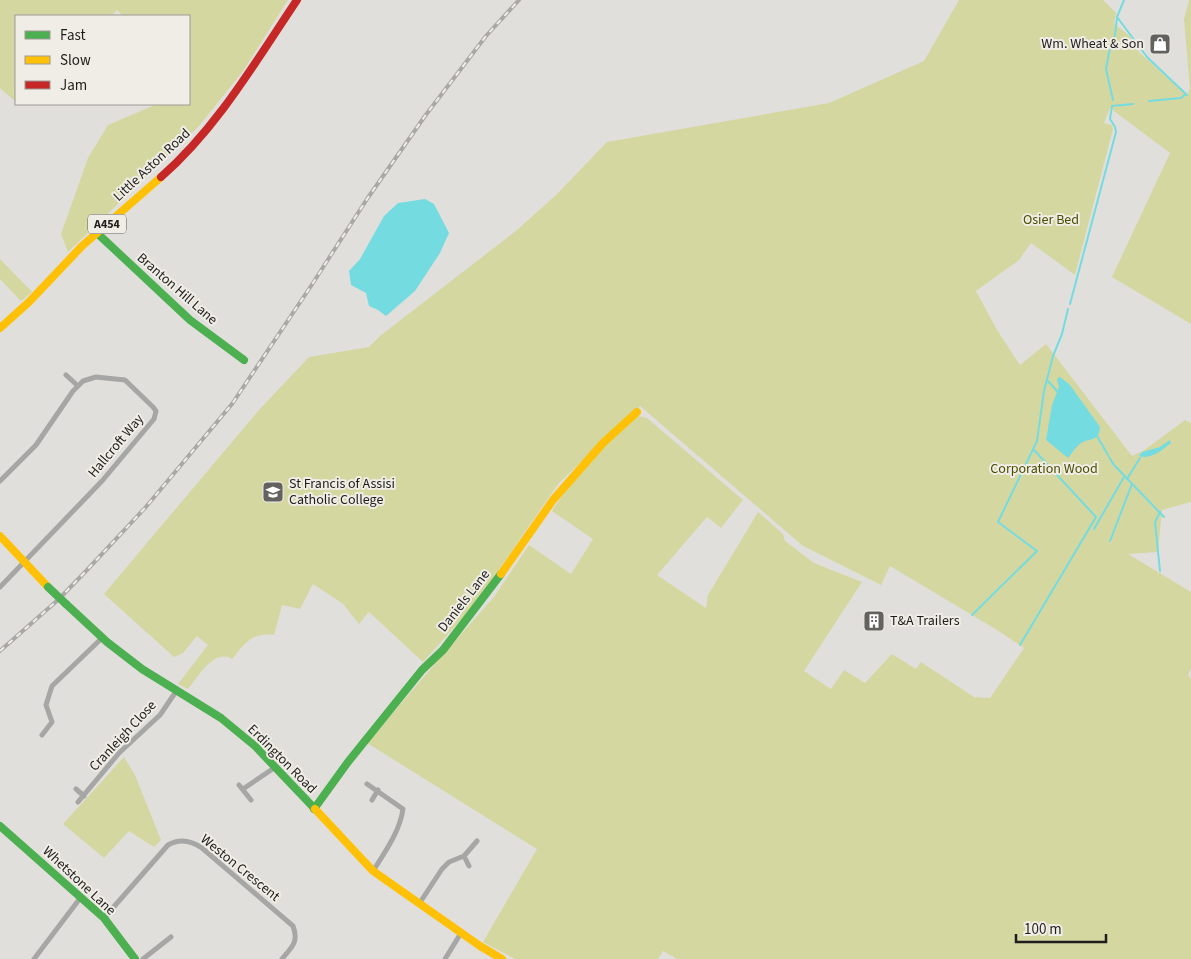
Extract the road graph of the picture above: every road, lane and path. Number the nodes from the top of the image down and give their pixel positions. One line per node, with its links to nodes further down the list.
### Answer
1 (297, 0): 2 (street, Little Aston Road / A454)
2 (97, 233): 3 (street, Little Aston Road / A454); 4 (street, Branton Hill Lane)
3 (0, 328)
4 (244, 360)
5 (66, 375): 6 (street)
6 (78, 386): 8 (street); 10 (street, Hallcroft Way)
7 (637, 412): 23 (street, Daniels Lane)
8 (0, 481)
9 (0, 536): 10 (street, Erdington Road)
10 (25, 561): 11 (street, Hallcroft Way); 12 (street, Erdington Road, bridge)
11 (0, 587)
12 (102, 638): 13 (street, Erdington Road); 14 (street)
13 (177, 690): 15 (street, Erdington Road); 19 (street, Cranleigh Close)
14 (42, 735)
15 (274, 768): 20 (street); 23 (street, Erdington Road)
16 (367, 784): 18 (street)
17 (76, 789): 19 (street)
18 (378, 790): 21 (street); 28 (street)
19 (84, 796): 22 (street, Cranleigh Close)
20 (250, 800)
21 (372, 800)
22 (78, 802)
23 (314, 809): 28 (street, Erdington Road)
24 (0, 826): 29 (street, Whetstone Lane)
25 (477, 841): 26 (street)
26 (464, 856): 27 (street); 30 (street)
27 (469, 866)
28 (373, 871): 30 (street, Erdington Road)
29 (81, 897): 31 (street, Whetstone Lane); 35 (street)
30 (419, 904): 32 (street, Erdington Road)
31 (104, 918): 34 (street, Whetstone Lane); 37 (street, Weston Crescent)
32 (461, 933): 38 (street); 39 (street, Erdington Road)
33 (173, 947): 36 (street)
34 (131, 957)
35 (34, 959)
36 (143, 959)
37 (282, 959)
38 (445, 959)
39 (502, 959)

